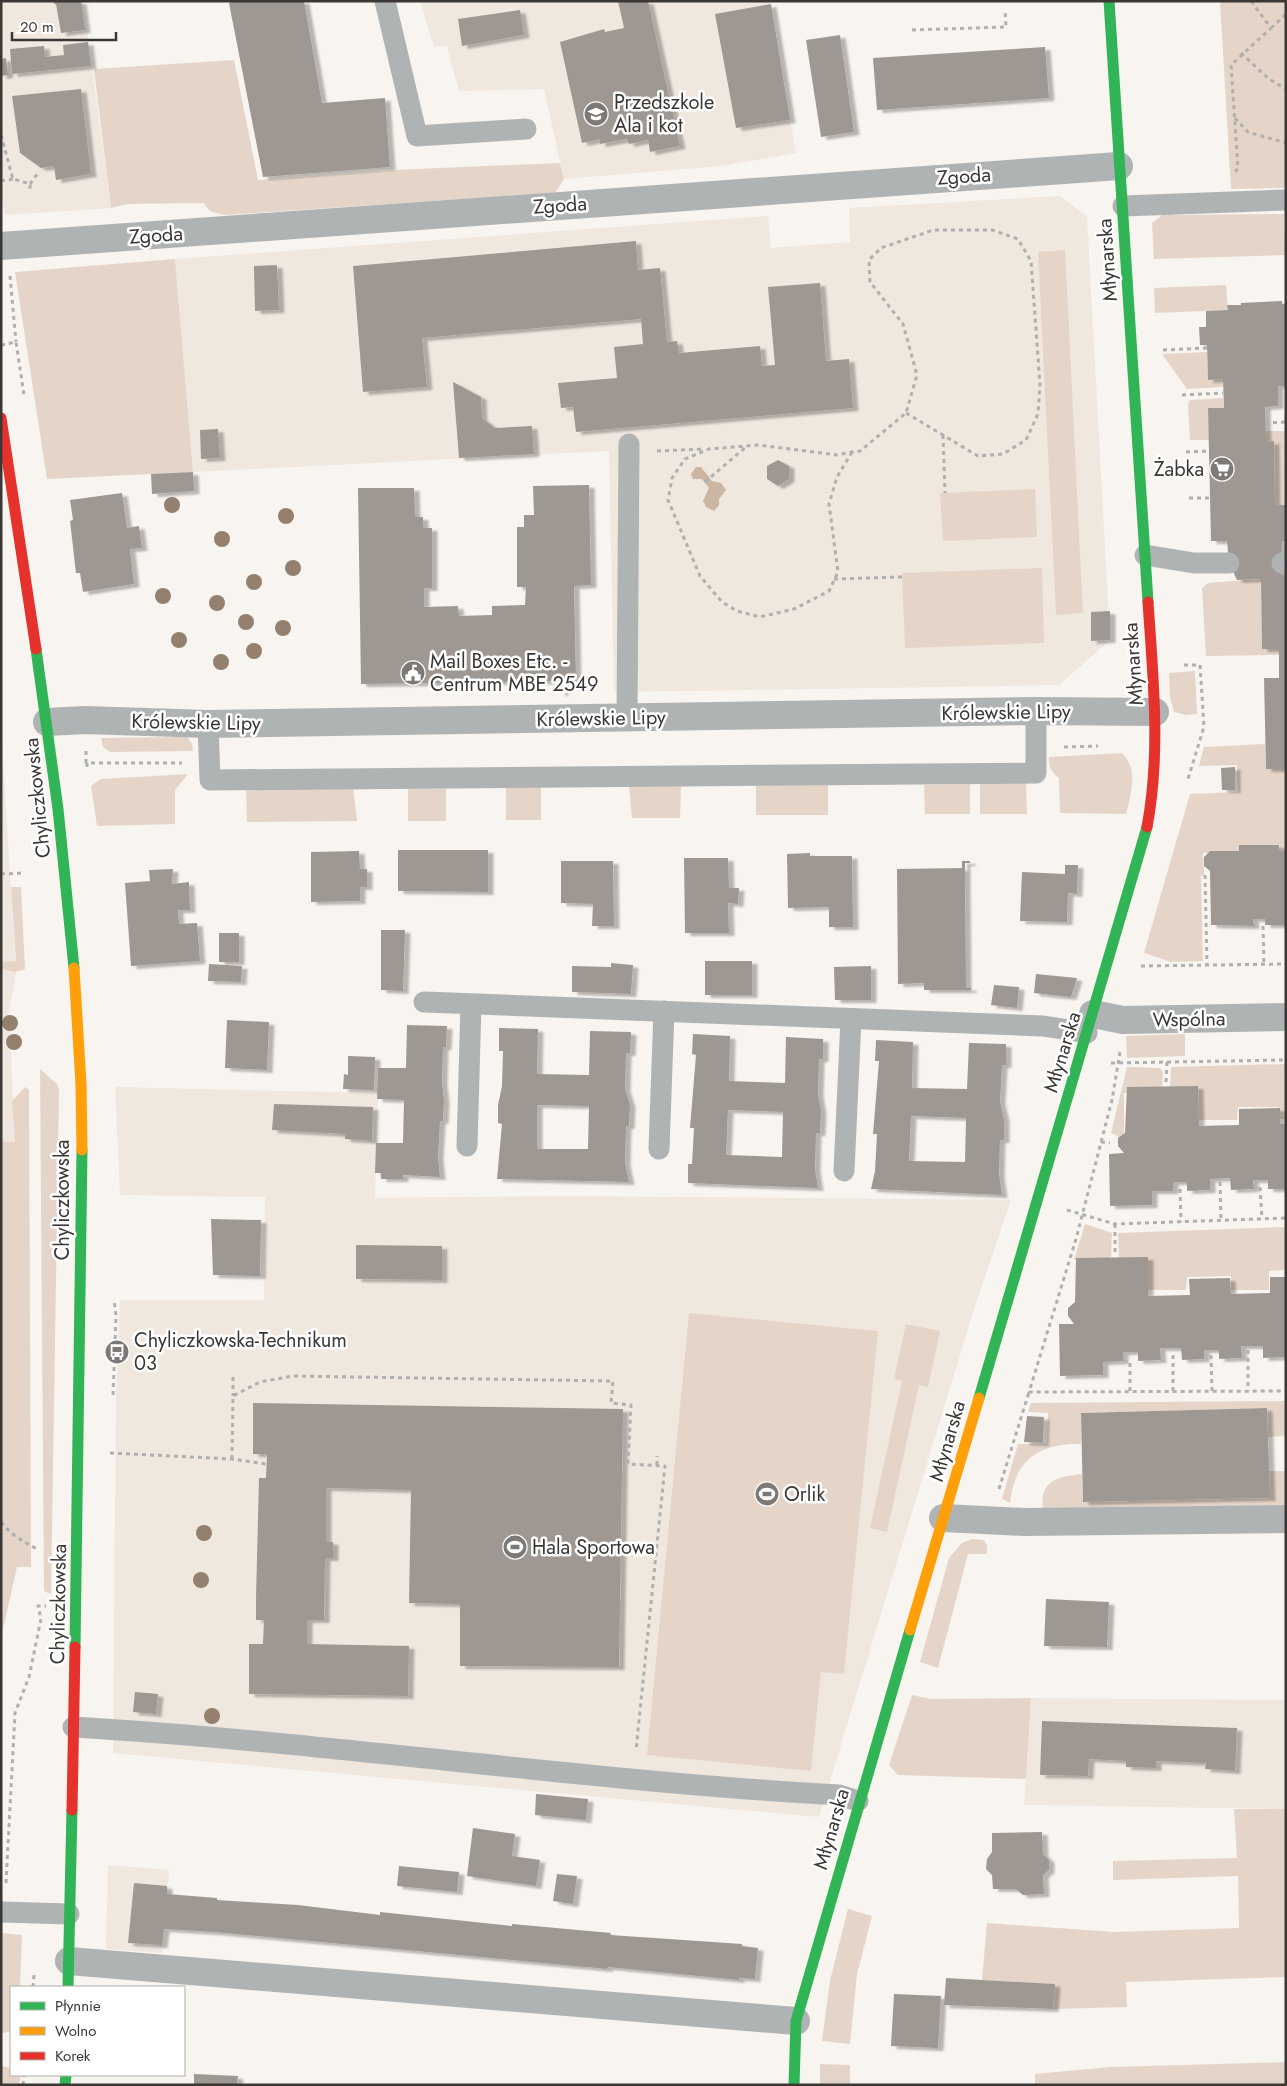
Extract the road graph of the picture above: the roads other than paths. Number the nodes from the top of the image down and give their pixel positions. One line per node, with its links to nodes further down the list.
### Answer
1 (384, 1): 3 (lane)
2 (1109, 1): 4 (street, Młynarska)
3 (526, 129)
4 (1119, 166): 6 (street, Młynarska); 7 (street, Zgoda)
5 (1284, 200): 6 (lane)
6 (1122, 206): 10 (street, Młynarska)
7 (4, 246)
8 (1, 418): 15 (street, Chyliczkowska)
9 (629, 448): 14 (lane)
10 (1145, 555): 11 (lane); 13 (street, Młynarska)
11 (1229, 563)
12 (1036, 711): 13 (street, Królewskie Lipy); 14 (street, Królewskie Lipy); 16 (lane)
13 (1155, 712): 22 (street, Młynarska)
14 (626, 718): 16 (street, Królewskie Lipy)
15 (47, 722): 16 (street, Królewskie Lipy); 28 (street, Chyliczkowska)
16 (208, 724)
17 (424, 1002): 18 (lane)
18 (471, 1004): 19 (lane); 23 (lane)
19 (664, 1011): 21 (lane); 24 (lane)
20 (1286, 1017): 22 (street, Wspólna)
21 (851, 1019): 22 (lane); 25 (lane)
22 (1090, 1024): 26 (street, Młynarska)
23 (467, 1146)
24 (659, 1149)
25 (844, 1171)
26 (944, 1518): 27 (street); 29 (street, Młynarska)
27 (1286, 1519)
28 (73, 1727): 29 (lane); 31 (street, Chyliczkowska)
29 (858, 1802): 33 (street, Młynarska)
30 (1, 1912): 31 (lane)
31 (69, 1914): 32 (street, Chyliczkowska)
32 (68, 1974): 33 (street)
33 (796, 2020): 34 (street, Młynarska)
34 (794, 2085)

